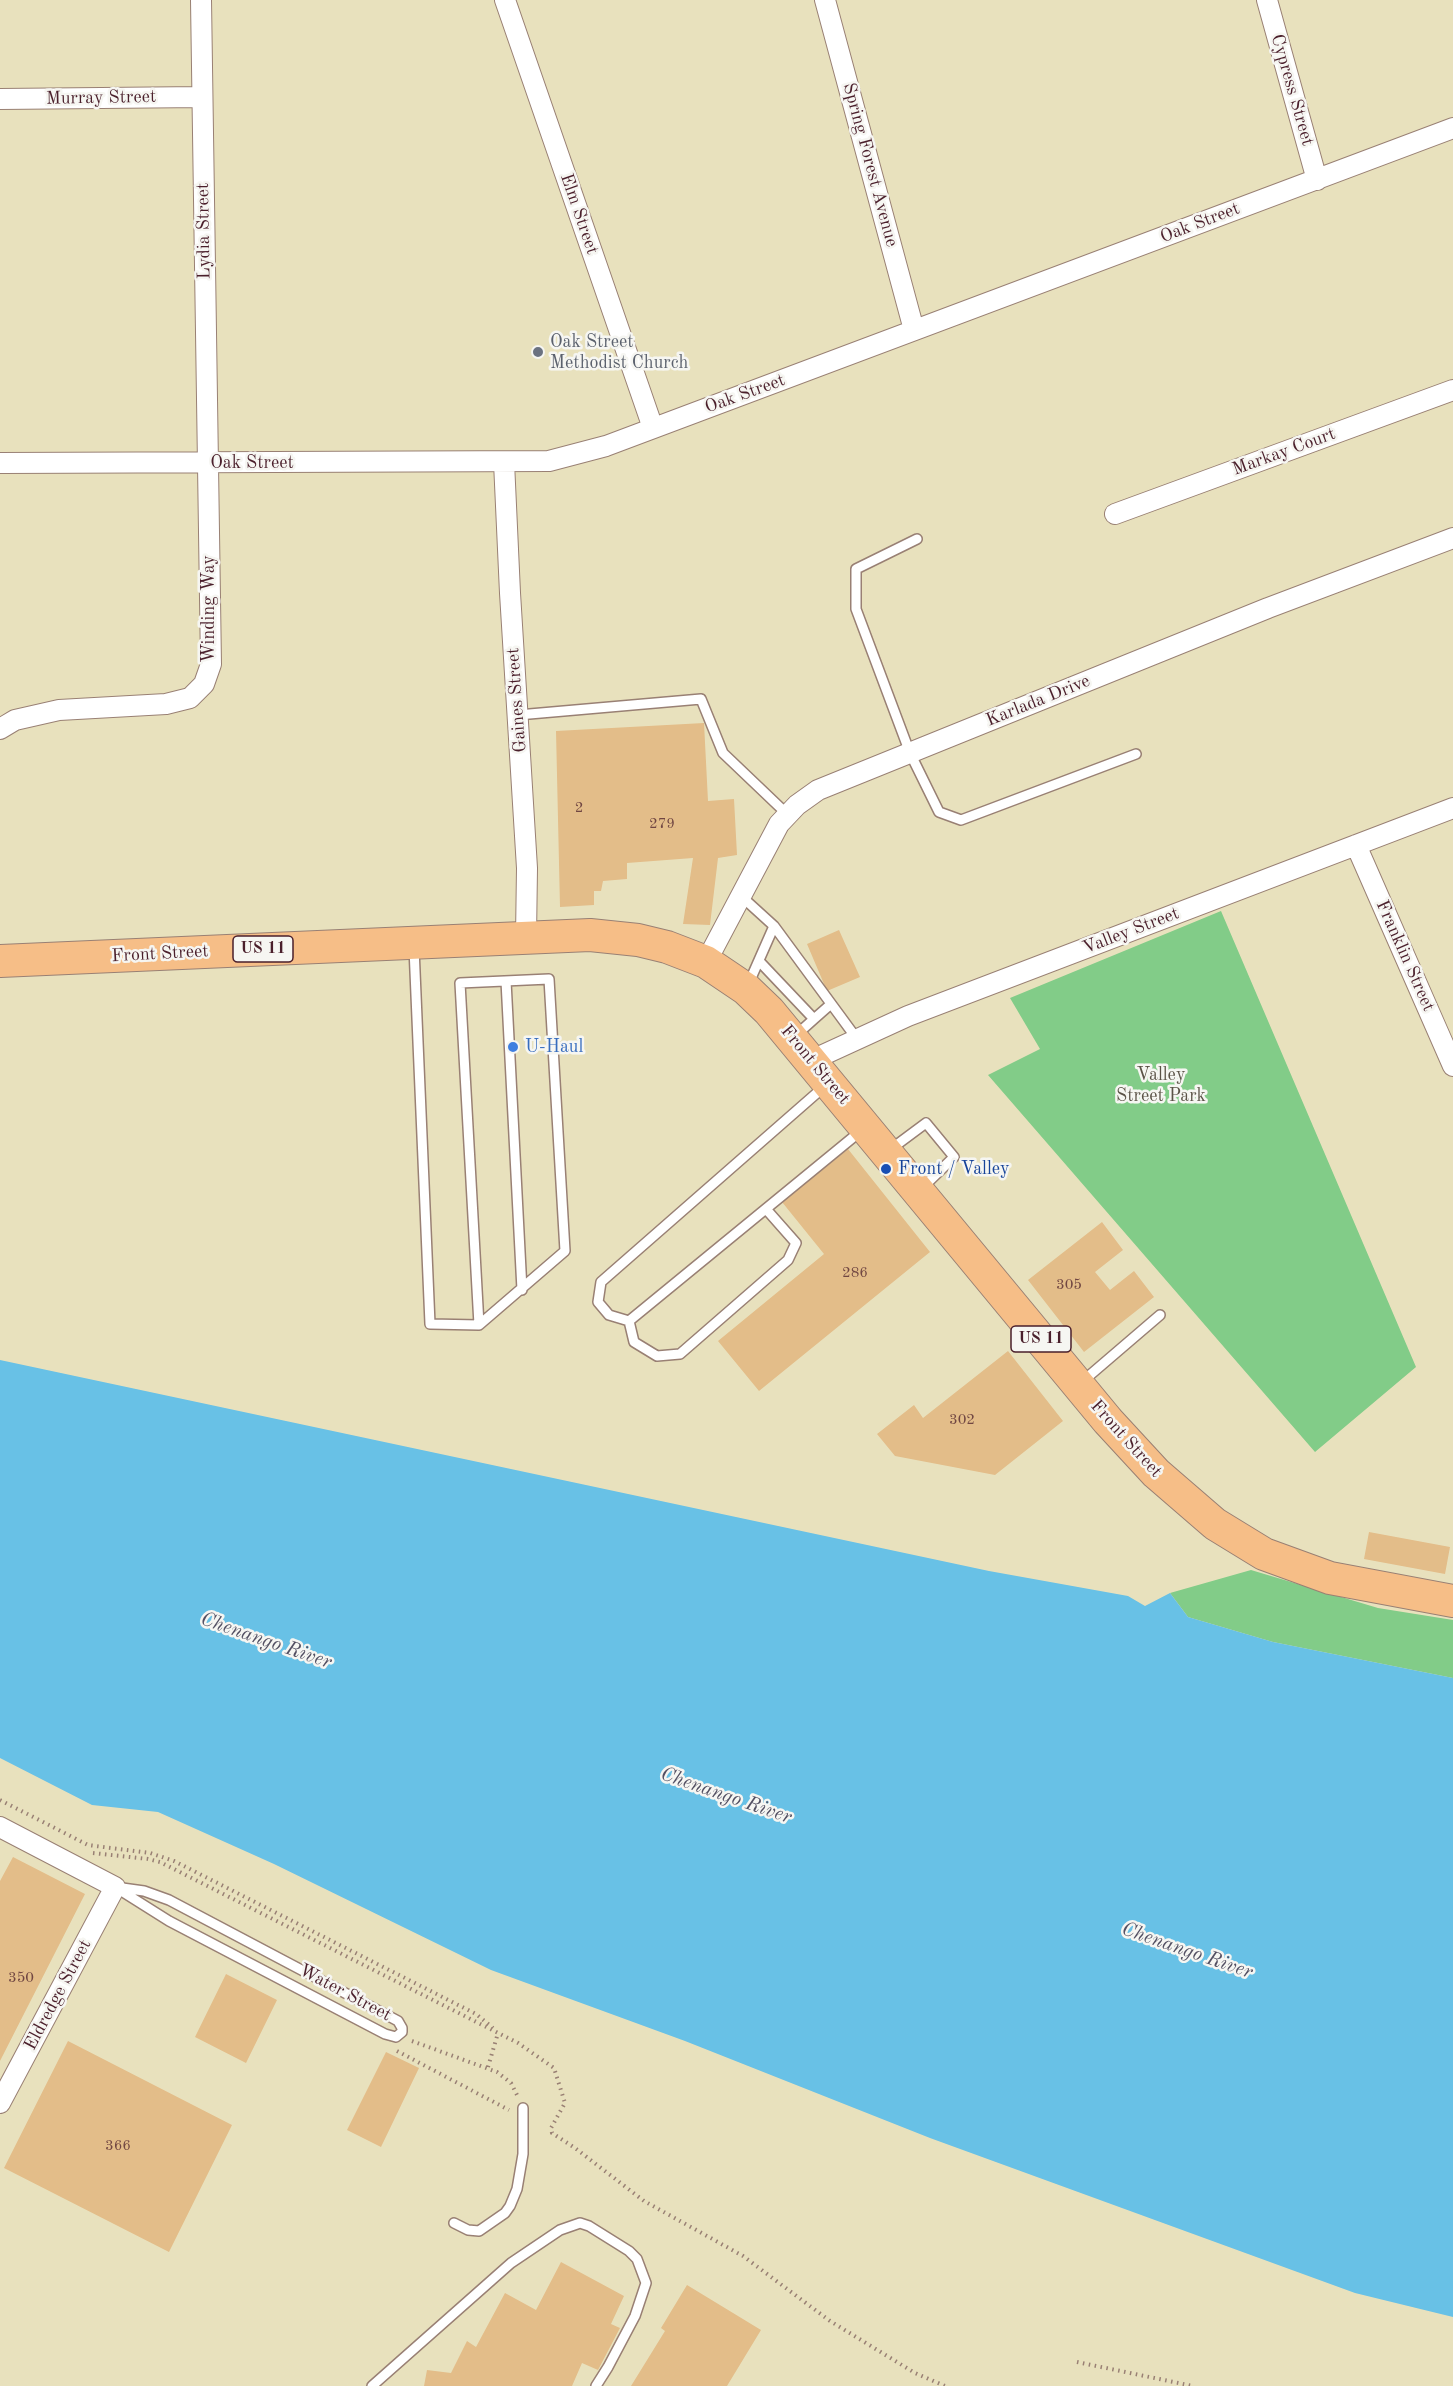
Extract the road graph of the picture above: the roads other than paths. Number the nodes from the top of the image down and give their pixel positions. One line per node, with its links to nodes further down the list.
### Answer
1 (201, 0): 5 (street, Lydia Street)
2 (504, 0): 11 (street, Elm Street)
3 (825, 0): 9 (street, Spring Forest Avenue)
4 (1267, 0): 8 (street, Cypress Street)
5 (202, 97): 6 (street, Murray Street); 14 (street, Lydia Street)
6 (0, 99)
7 (1453, 128): 8 (street, Oak Street)
8 (1317, 180): 9 (street, Oak Street)
9 (914, 330): 11 (street, Oak Street)
10 (1453, 390): 15 (street, Markay Court)
11 (653, 428): 12 (street, Oak Street)
12 (504, 462): 14 (street, Oak Street); 18 (street, Gaines Street)
13 (0, 463): 14 (street, Oak Street)
14 (207, 463): 19 (street, Winding Way)
15 (1115, 514)
16 (1453, 538): 20 (street, Karlada Drive)
17 (917, 539): 20 (lane)
18 (518, 715): 23 (lane); 27 (street, Gaines Street)
19 (0, 729)
20 (910, 753): 21 (lane); 23 (street, Karlada Drive)
21 (1136, 754)
22 (1453, 808): 24 (street, Valley Street)
23 (788, 815): 25 (street, Karlada Drive)
24 (1356, 845): 35 (street, Valley Street); 37 (street, Franklin Street)
25 (741, 896): 26 (lane); 31 (street, Karlada Drive)
26 (774, 926): 30 (lane); 34 (lane)
27 (526, 937): 28 (main road, Front Street / US 11); 31 (main road, Front Street / US 11)
28 (413, 942): 29 (main road, Front Street / US 11); 45 (lane)
29 (0, 961)
30 (759, 961): 33 (lane); 36 (lane)
31 (706, 962): 33 (main road, Front Street / US 11)
32 (506, 981): 42 (lane); 42 (lane); 45 (lane)
33 (746, 989): 36 (main road, Front Street / US 11)
34 (831, 1005): 35 (lane); 36 (lane)
35 (857, 1039): 36 (street, Valley Street)
36 (812, 1050): 38 (main road, Front Street / US 11); 44 (lane)
37 (1453, 1066)
38 (866, 1126): 39 (main road, Front Street / US 11); 41 (lane)
39 (888, 1152): 40 (main road, Front Street / US 11); 40 (lane)
40 (919, 1190): 46 (main road, Front Street / US 11)
41 (766, 1209): 44 (lane); 44 (lane)
42 (522, 1290): 45 (lane)
43 (1160, 1315): 46 (lane)
44 (629, 1321)
45 (479, 1325)
46 (1078, 1385): 47 (main road, Front Street / US 11)
47 (1453, 1601)
48 (5, 1820): 49 (street, Water Street)
49 (115, 1887): 49 (lane, Water Street); 50 (street, Eldredge Street)
50 (2, 2097)
51 (523, 2109): 52 (lane)
52 (454, 2223)
53 (372, 2386): 54 (lane)
54 (596, 2386)

